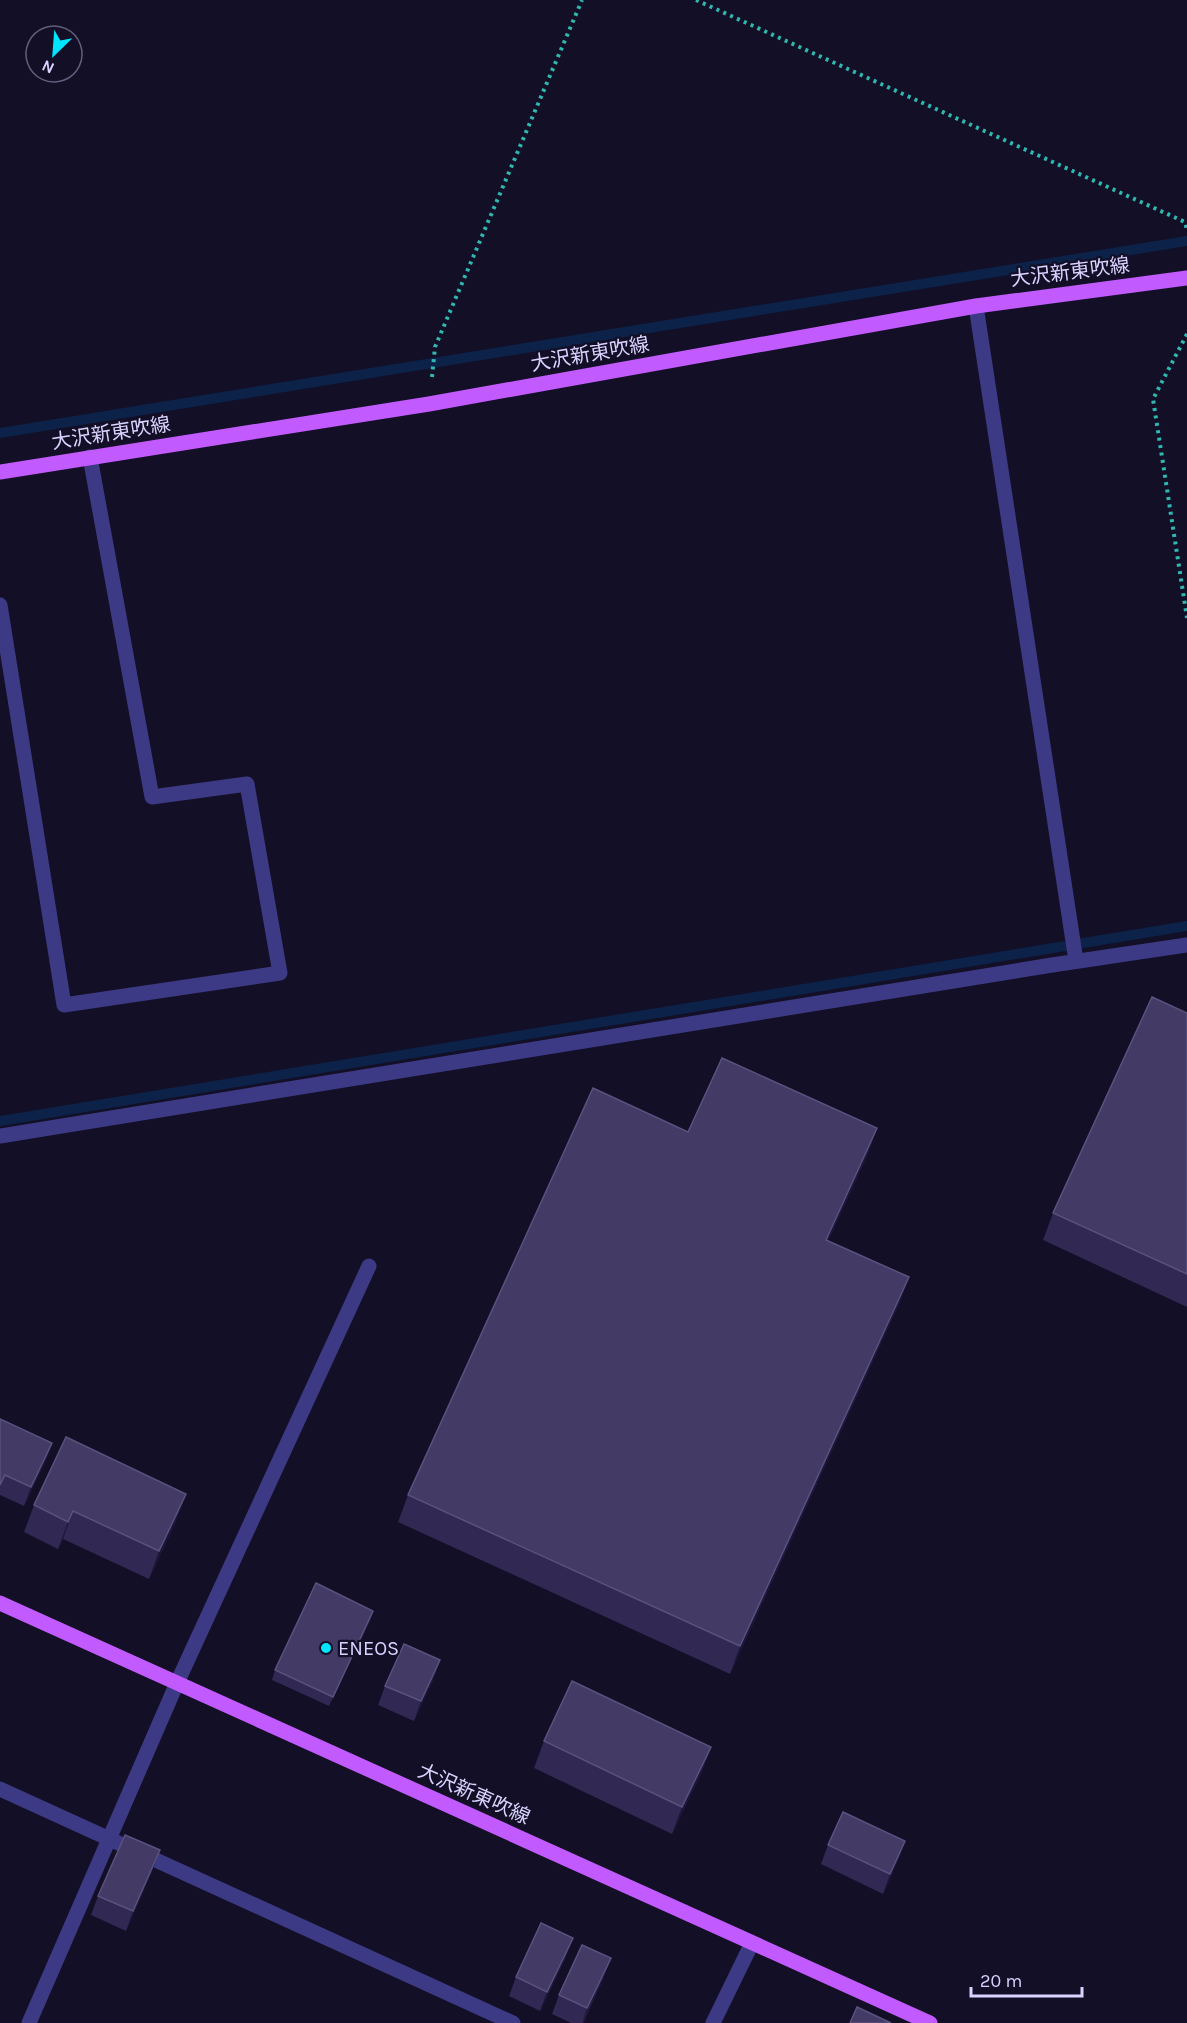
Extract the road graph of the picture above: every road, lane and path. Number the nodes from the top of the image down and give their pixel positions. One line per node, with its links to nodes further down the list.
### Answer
1 (582, 0): 7 (path)
2 (696, 0): 3 (path)
3 (1187, 230)
4 (1187, 278): 5 (main road, 大沢新東吹線)
5 (976, 306): 7 (main road, 大沢新東吹線); 13 (street)
6 (1187, 334): 11 (path)
7 (429, 404): 8 (main road, 大沢新東吹線)
8 (90, 457): 9 (main road, 大沢新東吹線); 10 (street)
9 (0, 472)
10 (0, 605)
11 (1187, 618)
12 (1187, 945): 13 (street)
13 (1076, 961): 14 (street)
14 (0, 1136)
15 (369, 1266): 17 (street)
16 (0, 1603): 17 (main road, 大沢新東吹線)
17 (177, 1683): 19 (street); 20 (main road, 大沢新東吹線)
18 (0, 1789): 19 (street)
19 (108, 1839): 21 (street); 22 (street)
20 (752, 1943): 23 (street); 24 (main road, 大沢新東吹線)
21 (28, 2023)
22 (513, 2023)
23 (713, 2023)
24 (930, 2023)

